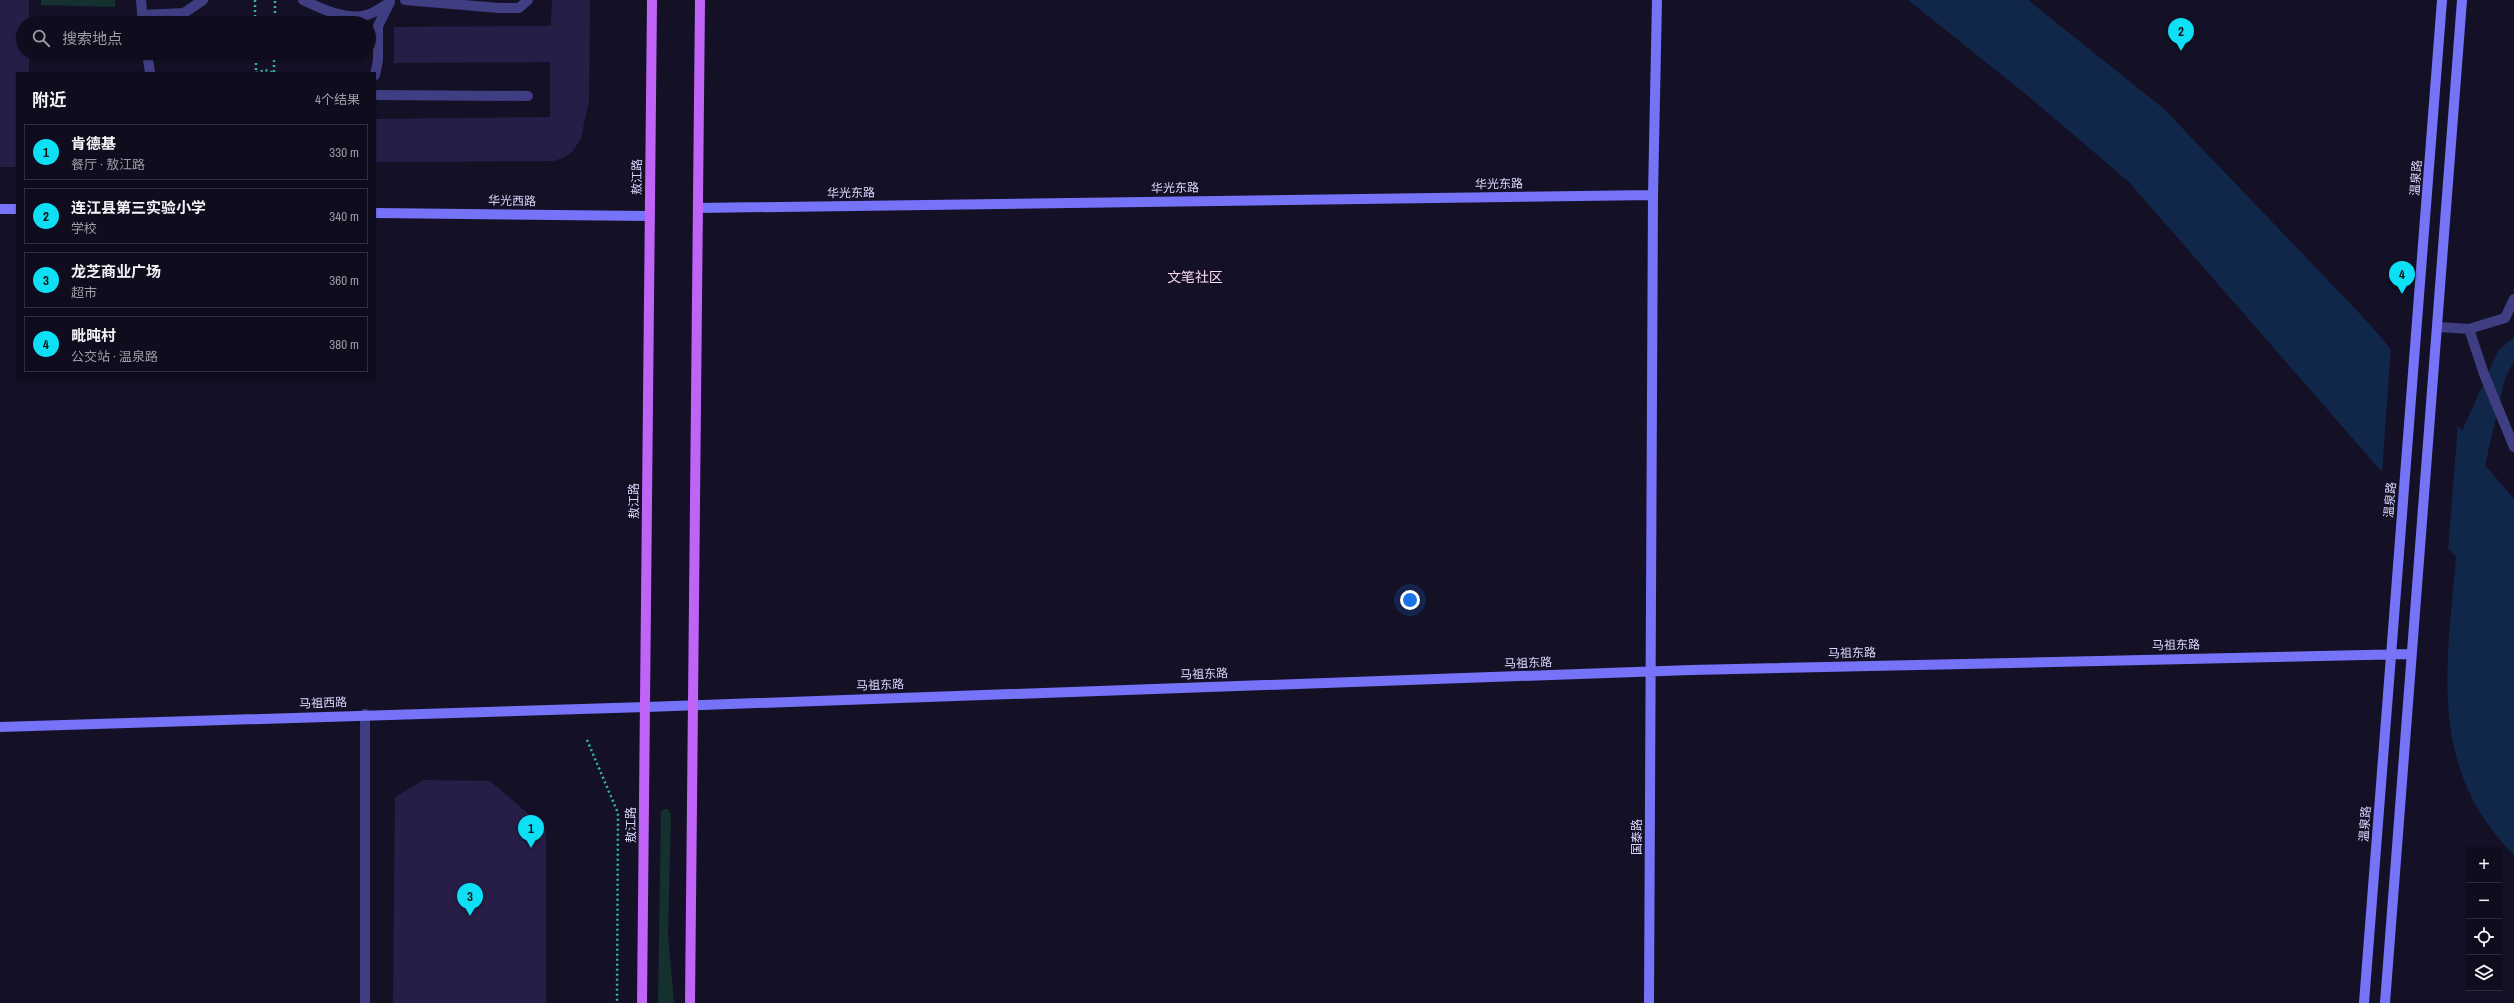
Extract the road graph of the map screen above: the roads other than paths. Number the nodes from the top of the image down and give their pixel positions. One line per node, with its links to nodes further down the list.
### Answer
1 (141, 0): 13 (street)
2 (203, 0): 14 (street)
3 (303, 0): 11 (street)
4 (405, 0): 12 (street)
5 (528, 0): 12 (street)
6 (652, 0): 25 (main road, 敖江路)
7 (700, 0): 21 (main road)
8 (1657, 0): 20 (main road, 国泰路)
9 (2442, 0): 31 (main road, 温泉路)
10 (2462, 0): 27 (main road)
11 (391, 1): 17 (street)
12 (479, 3)
13 (143, 16)
14 (164, 16)
15 (148, 60): 16 (street)
16 (150, 72)
17 (376, 72)
18 (376, 95): 19 (street)
19 (528, 96)
20 (1653, 195): 21 (main road, 华光东路); 32 (main road, 国泰路)
21 (698, 208): 33 (main road)
22 (0, 209): 23 (main road)
23 (16, 209)
24 (376, 213): 25 (main road, 华光西路)
25 (649, 216): 34 (main road, 敖江路)
26 (2514, 299): 28 (street)
27 (2438, 327): 28 (street); 30 (main road)
28 (2469, 329): 29 (street)
29 (2514, 446)
30 (2411, 654): 31 (main road, 马祖东路); 42 (main road)
31 (2391, 655): 32 (main road, 马祖东路); 41 (main road, 温泉路)
32 (1651, 672): 33 (main road, 马祖东路); 40 (main road, 国泰路)
33 (692, 705): 34 (main road, 马祖东路); 39 (main road)
34 (646, 707): 35 (main road, 马祖西路); 38 (main road, 敖江路)
35 (365, 714): 36 (main road, 马祖西路); 37 (street)
36 (0, 727)
37 (365, 1003)
38 (642, 1003)
39 (690, 1003)
40 (1649, 1003)
41 (2364, 1003)
42 (2385, 1003)

